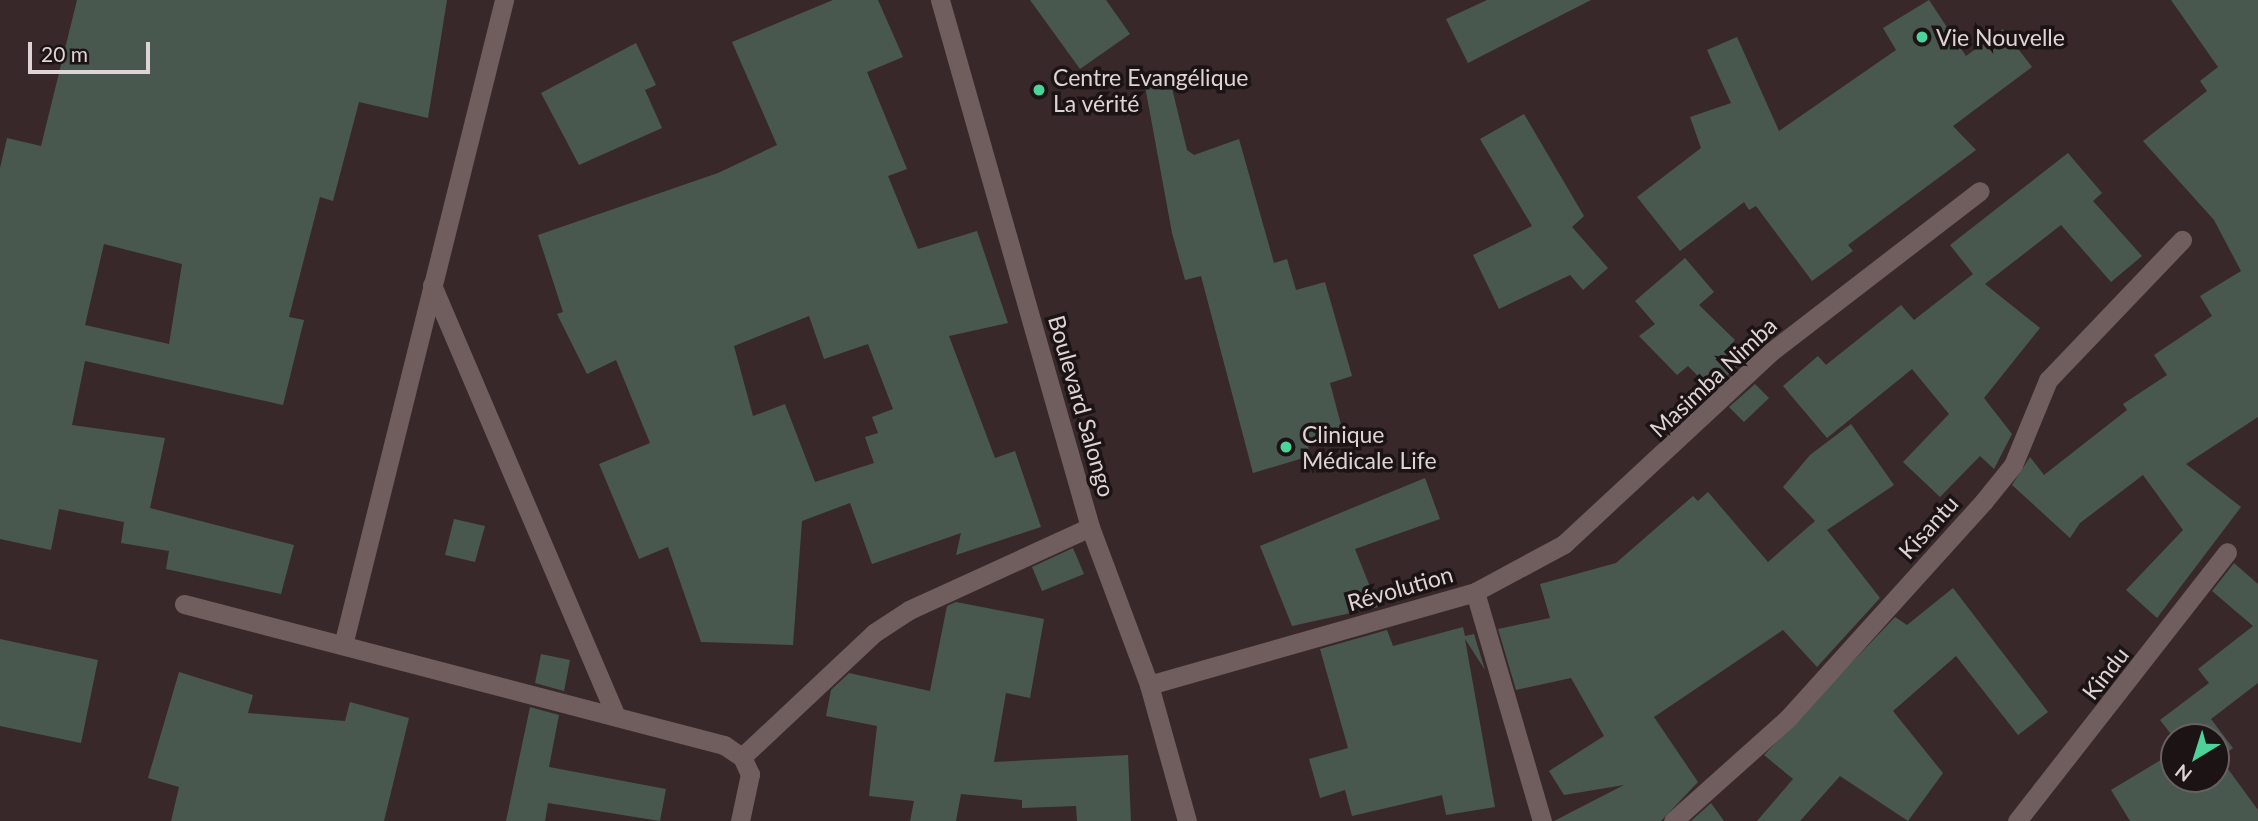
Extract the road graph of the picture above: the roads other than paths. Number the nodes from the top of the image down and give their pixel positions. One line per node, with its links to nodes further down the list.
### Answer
1 (504, 0): 5 (street)
2 (940, 0): 6 (street, Boulevard Salongo)
3 (1980, 191): 8 (street, Masimba Nimba)
4 (2182, 240): 17 (street, Kisantu)
5 (432, 285): 10 (street); 12 (street)
6 (1090, 527): 11 (street, Boulevard Salongo); 13 (street)
7 (2227, 552): 18 (street, Kindu)
8 (1475, 592): 11 (street, Révolution); 16 (street, Révolution)
9 (184, 604): 10 (street)
10 (344, 641): 12 (street)
11 (1149, 685): 15 (street, Boulevard Salongo)
12 (616, 716): 13 (street)
13 (742, 757): 14 (street)
14 (740, 821)
15 (1187, 821)
16 (1542, 821)
17 (1672, 821)
18 (2017, 821)

